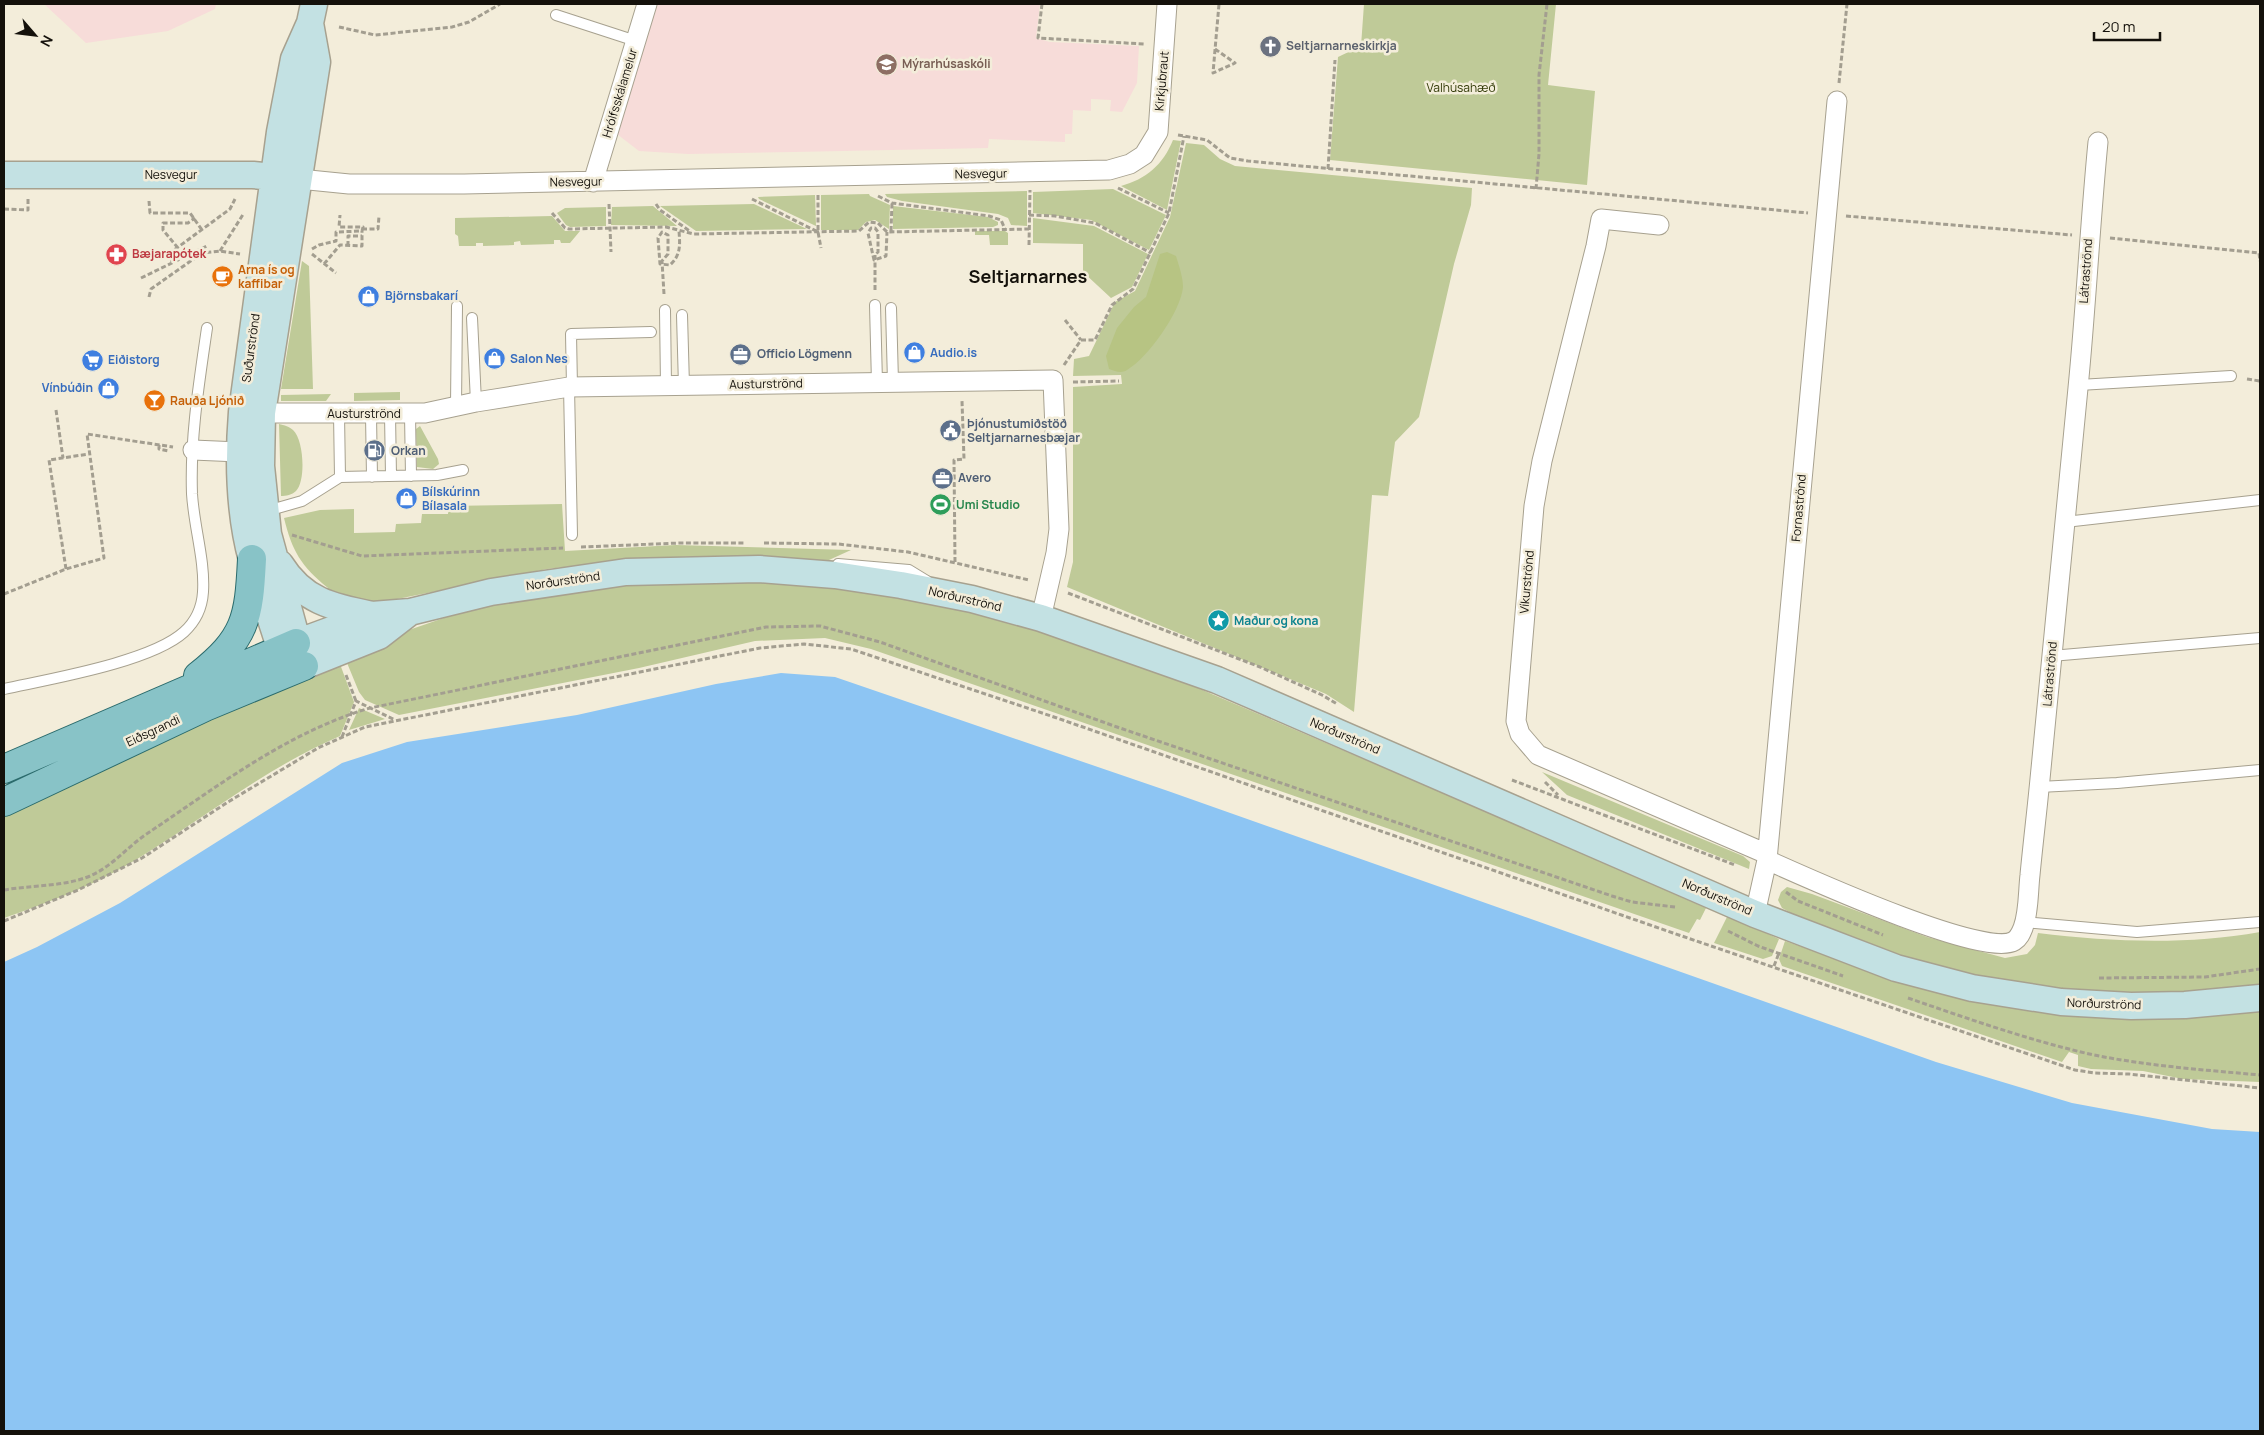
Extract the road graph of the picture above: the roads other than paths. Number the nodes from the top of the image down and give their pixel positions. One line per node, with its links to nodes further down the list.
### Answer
1 (647, 4): 5 (street, Hrólfsskálamelur)
2 (1167, 4): 8 (street, Kirkjubraut)
3 (312, 14): 10 (street, Suðurströnd)
4 (556, 15): 5 (lane)
5 (636, 41): 11 (street, Hrólfsskálamelur)
6 (1837, 102): 59 (street, Fornaströnd)
7 (2098, 142): 23 (street, Látraströnd)
8 (1144, 155): 11 (street, Nesvegur)
9 (4, 175): 10 (street, Nesvegur)
10 (287, 178): 11 (street, Nesvegur); 28 (street, Suðurströnd)
11 (593, 182)
12 (1659, 225): 59 (street, Víkurströnd)
13 (875, 304): 22 (lane)
14 (457, 306): 27 (lane)
15 (891, 308): 22 (lane)
16 (665, 310): 24 (lane)
17 (682, 315): 24 (lane)
18 (472, 318): 26 (lane)
19 (207, 328): 33 (lane)
20 (651, 332): 25 (lane)
21 (2231, 376): 23 (lane)
22 (885, 383): 24 (street, Austurströnd); 47 (street, Austurströnd)
23 (2079, 385): 42 (street, Látraströnd)
24 (675, 386): 25 (street, Austurströnd)
25 (571, 387): 26 (street, Austurströnd); 43 (lane)
26 (476, 402): 27 (street, Austurströnd)
27 (456, 406): 31 (street, Austurströnd)
28 (252, 413): 29 (street, Austurströnd); 34 (street, Suðurströnd); 41 (street, Suðurströnd)
29 (339, 414): 32 (street, Austurströnd); 38 (lane)
30 (390, 414): 31 (street, Austurströnd); 32 (street, Austurströnd); 36 (lane)
31 (410, 414): 37 (lane)
32 (371, 415): 39 (lane)
33 (193, 450): 34 (street); 51 (lane)
34 (239, 452): 44 (street, Suðurströnd)
35 (463, 470): 37 (lane)
36 (391, 476): 37 (lane); 39 (lane)
37 (414, 476)
38 (340, 477): 39 (lane); 41 (lane)
39 (372, 477)
40 (2260, 500): 42 (lane)
41 (266, 512): 44 (street, Suðurströnd)
42 (2064, 522): 49 (street, Látraströnd)
43 (572, 535)
44 (264, 558): 46 (street); 50 (street, Suðurströnd); 52 (main road)
45 (410, 612): 46 (street, Norðurströnd); 47 (street, Norðurströnd); 50 (street, Norðurströnd)
46 (372, 615): 50 (street, Norðurströnd)
47 (1042, 618): 57 (street, Norðurströnd)
48 (2260, 638): 49 (lane)
49 (2051, 656): 55 (street, Látraströnd)
50 (292, 658): 52 (main road, Eiðsgrandi); 56 (main road, Eiðsgrandi)
51 (4, 690)
52 (176, 693): 53 (main road, Eiðsgrandi)
53 (4, 769)
54 (2260, 770): 55 (lane)
55 (2039, 787): 63 (street, Látraströnd)
56 (4, 802)
57 (1566, 832): 58 (lane); 61 (street, Norðurströnd)
58 (1598, 835)
59 (1767, 857): 62 (street, Fornaströnd); 63 (street, Látraströnd)
60 (1674, 868): 61 (lane)
61 (1689, 898): 62 (street, Norðurströnd)
62 (1755, 914): 65 (street, Norðurströnd)
63 (2024, 922): 64 (lane)
64 (2260, 922)
65 (2260, 998)

